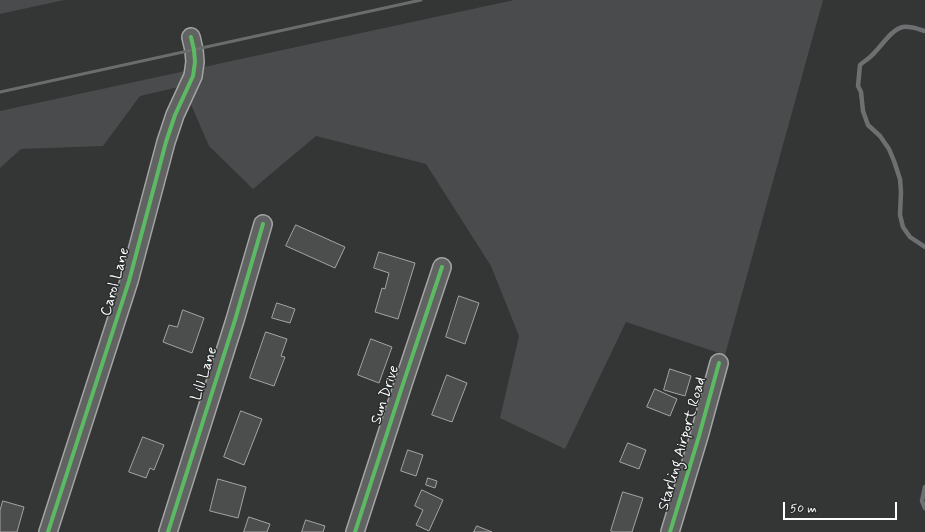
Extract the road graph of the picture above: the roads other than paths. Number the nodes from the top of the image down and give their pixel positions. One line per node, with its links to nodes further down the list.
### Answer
1 (191, 37): 5 (street, Carol Lane)
2 (263, 224): 6 (street, Lill Lane)
3 (442, 267): 7 (street, Sun Drive)
4 (719, 363): 8 (street, Starling Airport Road)
5 (48, 532)
6 (168, 532)
7 (355, 532)
8 (670, 532)

